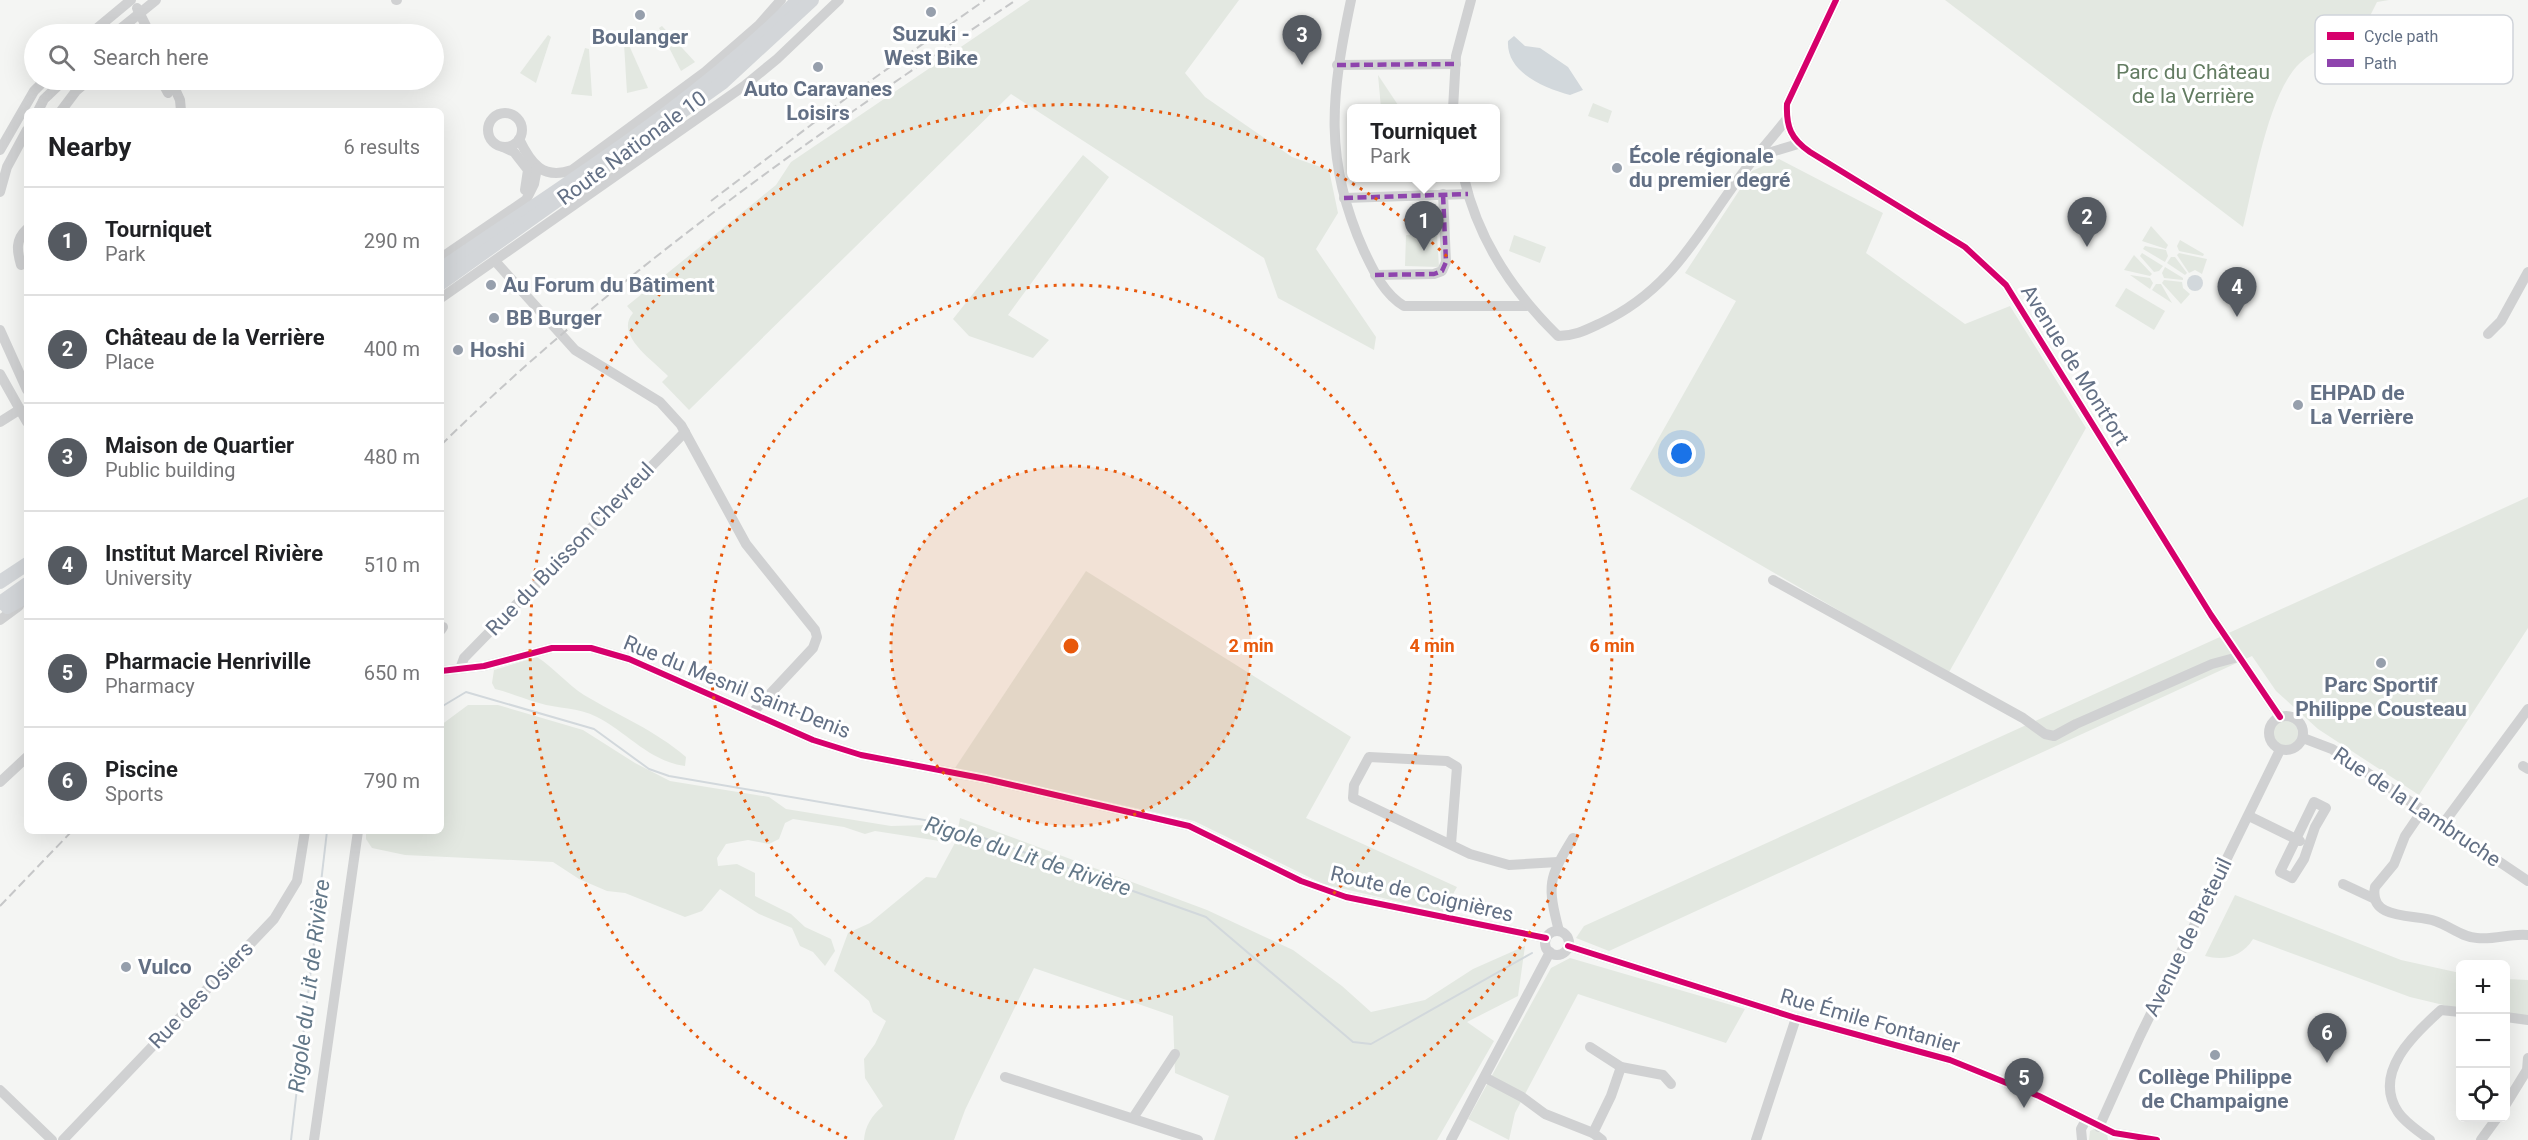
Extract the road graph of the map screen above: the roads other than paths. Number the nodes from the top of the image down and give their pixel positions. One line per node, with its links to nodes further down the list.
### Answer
1 (131, 0): 11 (street); 12 (street)
2 (156, 0): 11 (street)
3 (781, 0): 15 (street)
4 (787, 0): 15 (main road)
5 (798, 0): 48 (main road)
6 (812, 0): 51 (main road, Route Nationale 10)
7 (839, 0): 46 (street)
8 (1351, 0): 17 (street)
9 (1471, 0): 16 (street)
10 (1836, 0): 30 (street)
11 (140, 13): 13 (street); 14 (street)
12 (102, 24)
13 (126, 24)
14 (145, 24)
15 (759, 26): 37 (street)
16 (1456, 64): 17 (street); 24 (street)
17 (1337, 65): 42 (street)
18 (35, 90): 25 (street)
19 (53, 90): 27 (street)
20 (77, 90): 28 (street)
21 (166, 90): 23 (street)
22 (176, 90): 29 (street)
23 (168, 93)
24 (1453, 104)
25 (24, 108)
26 (24, 108): 35 (street)
27 (40, 108)
28 (63, 108)
29 (181, 108)
30 (1786, 120): 33 (street); 36 (street)
31 (24, 136): 39 (street)
32 (519, 139): 34 (street); 34 (street); 37 (street)
33 (1798, 144): 36 (street); 71 (street, Avenue de Montfort)
34 (503, 147): 43 (street)
35 (0, 150)
36 (1758, 156): 53 (street)
37 (537, 168): 43 (street)
38 (1465, 182): 41 (street)
39 (0, 192)
40 (1443, 194): 41 (street); 42 (street); 50 (street)
41 (1468, 194): 53 (street)
42 (1344, 198): 50 (street)
43 (513, 207): 45 (street)
44 (24, 232): 47 (street)
45 (444, 256)
46 (495, 261): 52 (street); 61 (street)
47 (24, 264)
48 (444, 267)
49 (2528, 272): 55 (street)
50 (1375, 275): 53 (street)
51 (444, 281)
52 (444, 296)
53 (1527, 306)
54 (0, 330): 57 (street)
55 (2488, 334)
56 (0, 374): 58 (street)
57 (24, 384)
58 (19, 410): 59 (street); 60 (street)
59 (24, 418)
60 (0, 422)
61 (685, 432): 72 (street, Rue du Buisson Chevreul); 75 (street)
62 (24, 564): 64 (main road)
63 (1773, 580): 71 (street)
64 (0, 582)
65 (24, 586): 67 (main road)
66 (24, 598): 69 (main road)
67 (0, 603)
68 (24, 604): 70 (street)
69 (0, 612)
70 (0, 620)
71 (2238, 657): 76 (street, Avenue de Montfort)
72 (460, 669): 73 (street, Rue du Mesnil Saint-Denis); 75 (street, Rue du Mesnil Saint-Denis)
73 (444, 671)
74 (2528, 709): 84 (street)
75 (754, 711): 80 (street, Rue du Mesnil Saint-Denis)
76 (2280, 717): 77 (street); 78 (street)
77 (2303, 738): 78 (street); 82 (street, Rue de la Lambruche)
78 (2280, 750): 83 (street, Avenue de Breteuil)
79 (24, 760): 81 (street)
80 (986, 779): 97 (street, Route de Coignières)
81 (0, 782)
82 (2422, 811): 84 (street, Rue de la Lambruche); 94 (street)
83 (2249, 816): 88 (street); 116 (street, Avenue de Breteuil)
84 (2442, 824): 92 (street, Rue de la Lambruche)
85 (305, 834): 120 (street, Rue des Osiers)
86 (358, 834): 121 (street)
87 (1572, 838): 91 (street)
88 (2295, 838): 90 (street); 90 (street); 90 (street)
89 (1451, 844): 89 (street); 91 (street)
90 (2310, 845)
91 (1558, 862): 95 (street)
92 (2528, 881)
93 (2343, 884): 94 (street)
94 (2375, 898): 96 (street)
95 (1559, 931): 97 (street); 98 (street)
96 (2528, 935)
97 (1546, 938): 99 (street)
98 (1568, 946): 99 (street); 101 (street, Rue Émile Fontanier)
99 (1550, 952): 109 (street)
100 (2456, 1012): 127 (street)
101 (1796, 1018): 114 (street, Rue Émile Fontanier); 124 (street)
102 (2510, 1018): 103 (street)
103 (2528, 1020)
104 (1590, 1047): 107 (street)
105 (1176, 1054): 113 (street)
106 (2528, 1058): 112 (street)
107 (1621, 1067): 110 (street); 118 (street)
108 (1005, 1077): 113 (street)
109 (1486, 1078): 118 (street); 123 (street)
110 (1671, 1084)
111 (0, 1090): 119 (street)
112 (2510, 1096)
113 (1133, 1118): 122 (street)
114 (2086, 1120): 116 (street, Rue Émile Fontanier); 125 (street)
115 (2493, 1122): 128 (street)
116 (2099, 1127): 117 (street, Rue Émile Fontanier)
117 (2113, 1136): 126 (street, Rue Émile Fontanier)
118 (1598, 1137)
119 (52, 1140)
120 (63, 1140)
121 (314, 1140)
122 (1198, 1140)
123 (1451, 1140)
124 (1756, 1140)
125 (2082, 1140)
126 (2157, 1140)
127 (2430, 1140)
128 (2481, 1140)

